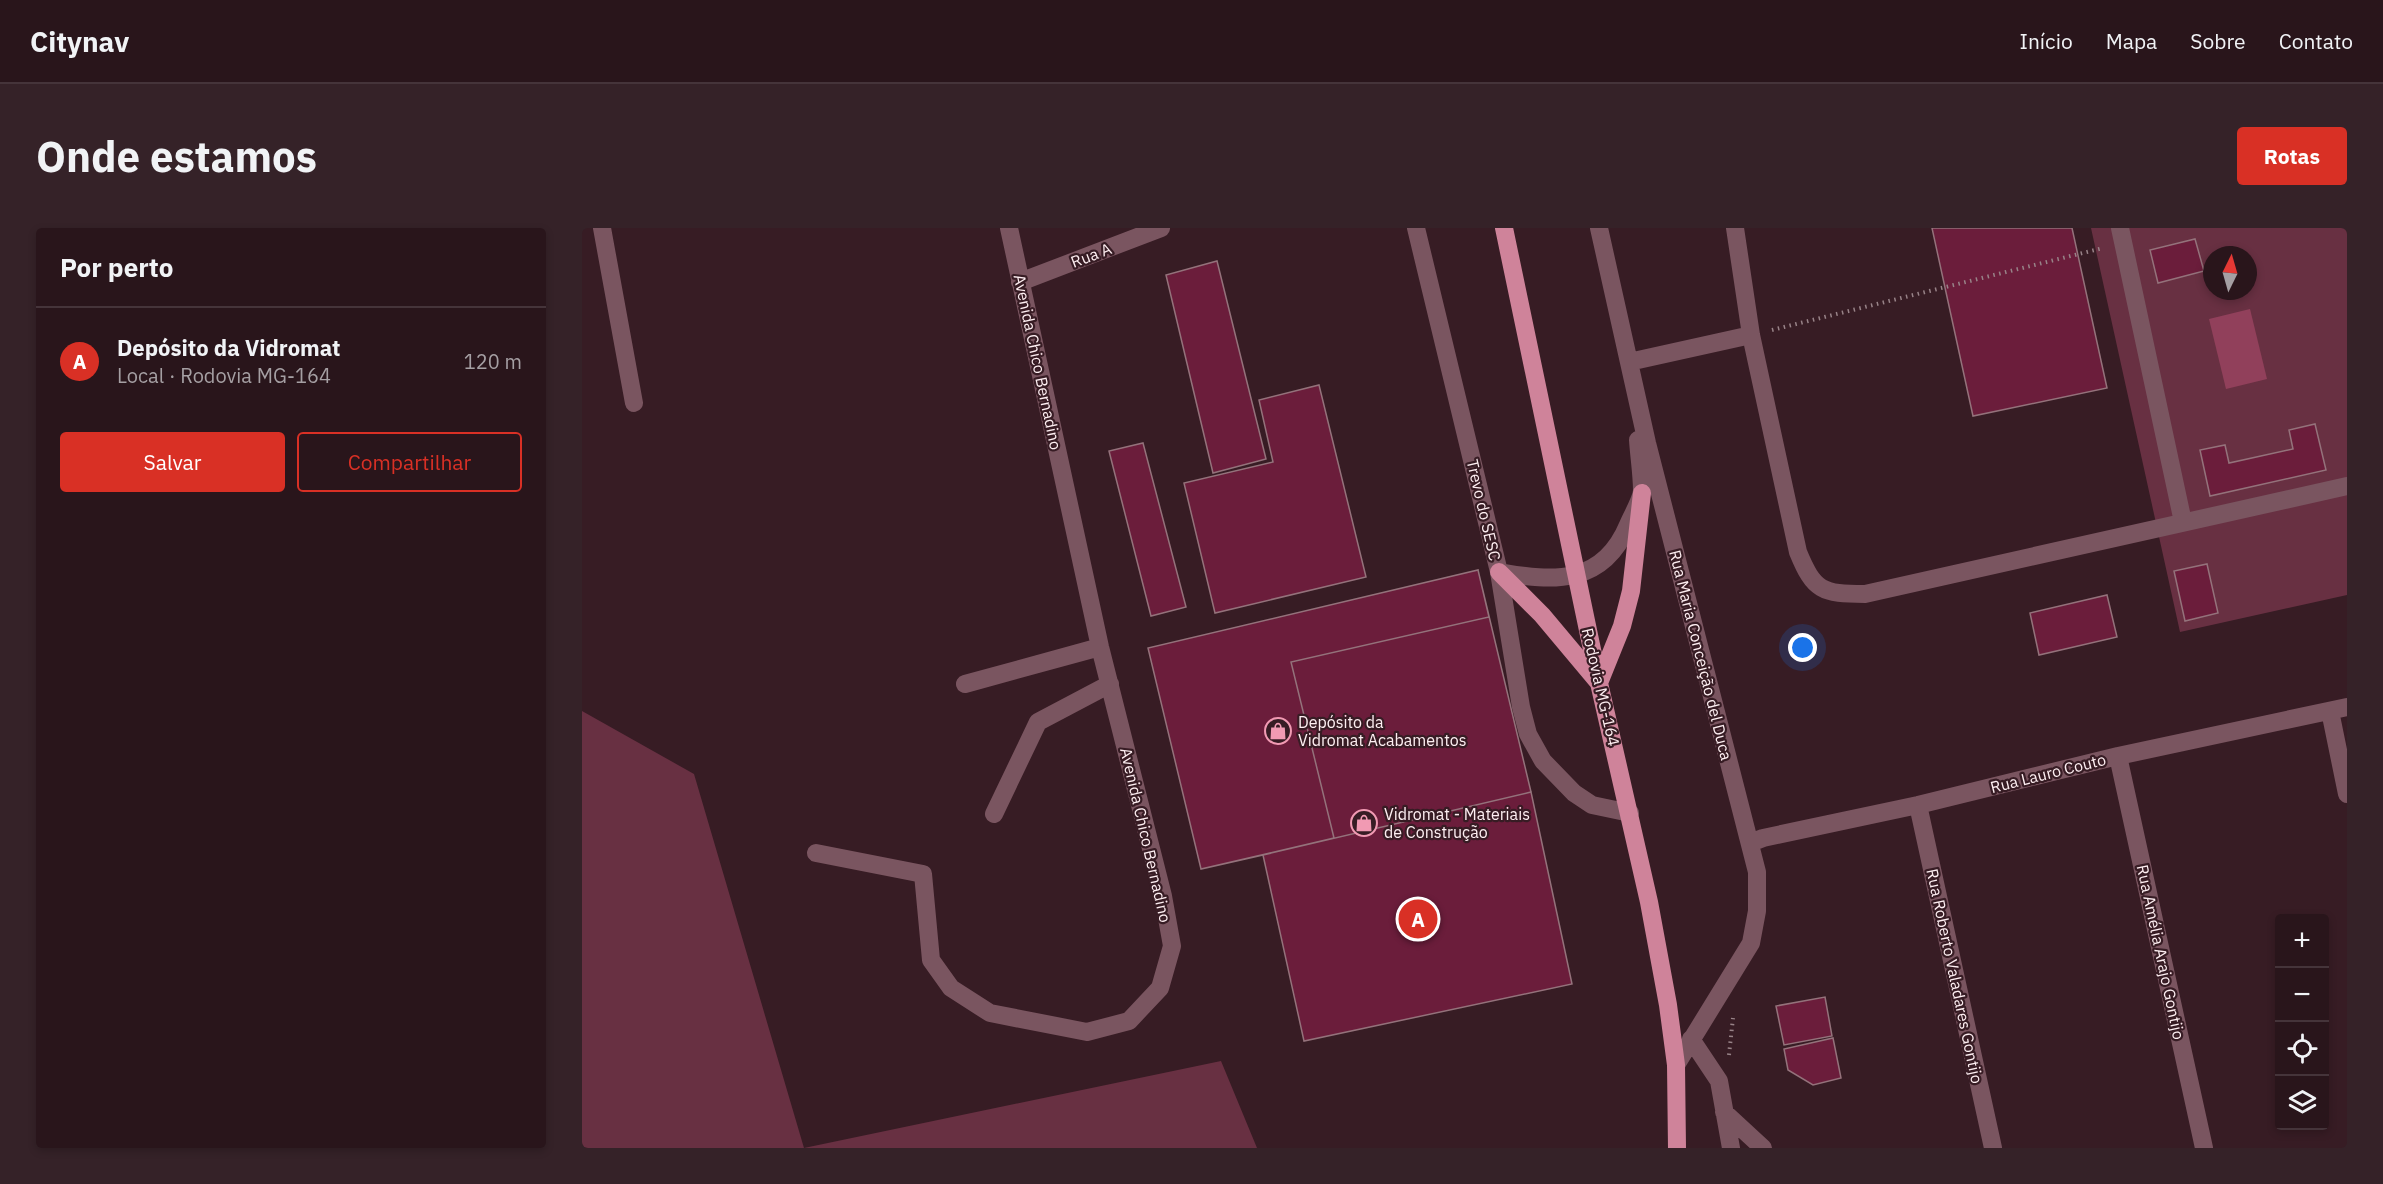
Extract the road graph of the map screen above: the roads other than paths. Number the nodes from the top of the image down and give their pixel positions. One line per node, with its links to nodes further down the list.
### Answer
1 (602, 228): 13 (street)
2 (1009, 228): 9 (street, Avenida Chico Bernadino)
3 (1161, 228): 9 (street, Rua A)
4 (1416, 228): 17 (street, Trevo do SESC)
5 (1504, 228): 18 (main road, Rodovia MG-164)
6 (1599, 228): 11 (street, Rua Maria Conceição del Duca)
7 (1735, 228): 10 (street)
8 (2121, 236): 16 (street)
9 (1020, 282): 19 (street, Avenida Chico Bernadino)
10 (1751, 335): 11 (street); 16 (street)
11 (1629, 362): 12 (street, Rua Maria Conceição del Duca)
12 (1633, 384): 15 (street, Trevo do SESC); 29 (street, Rua Maria Conceição del Duca)
13 (634, 403)
14 (2347, 486): 16 (street)
15 (1642, 493): 18 (street, Trevo do SESC); 20 (main road)
16 (2182, 522)
17 (1498, 572): 18 (street, Trevo do SESC); 20 (main road); 27 (street)
18 (1576, 575): 20 (main road, Rodovia MG-164)
19 (1100, 647): 21 (street); 22 (street, Avenida Chico Bernadino)
20 (1599, 683): 27 (main road, Rodovia MG-164)
21 (965, 684)
22 (1110, 684): 28 (street); 30 (street, Avenida Chico Bernadino)
23 (2338, 709): 24 (street, Rua Lauro Couto); 25 (street)
24 (2118, 756): 26 (street, Rua Lauro Couto); 38 (street, Rua Amélia Arajo Gontijo)
25 (2347, 794)
26 (1918, 805): 29 (street, Rua Lauro Couto); 37 (street, Rua Roberto Valadares Gontijo)
27 (1630, 813): 32 (main road, Rodovia MG-164)
28 (994, 814)
29 (1750, 843): 31 (street, Rua Maria Conceição del Duca)
30 (816, 853)
31 (1691, 1039): 32 (street, Rua Maria Conceição del Duca); 33 (street)
32 (1676, 1065): 34 (main road, Rodovia MG-164)
33 (1724, 1112): 35 (street); 36 (street)
34 (1677, 1148)
35 (1731, 1148)
36 (1763, 1148)
37 (1993, 1148)
38 (2204, 1148)

